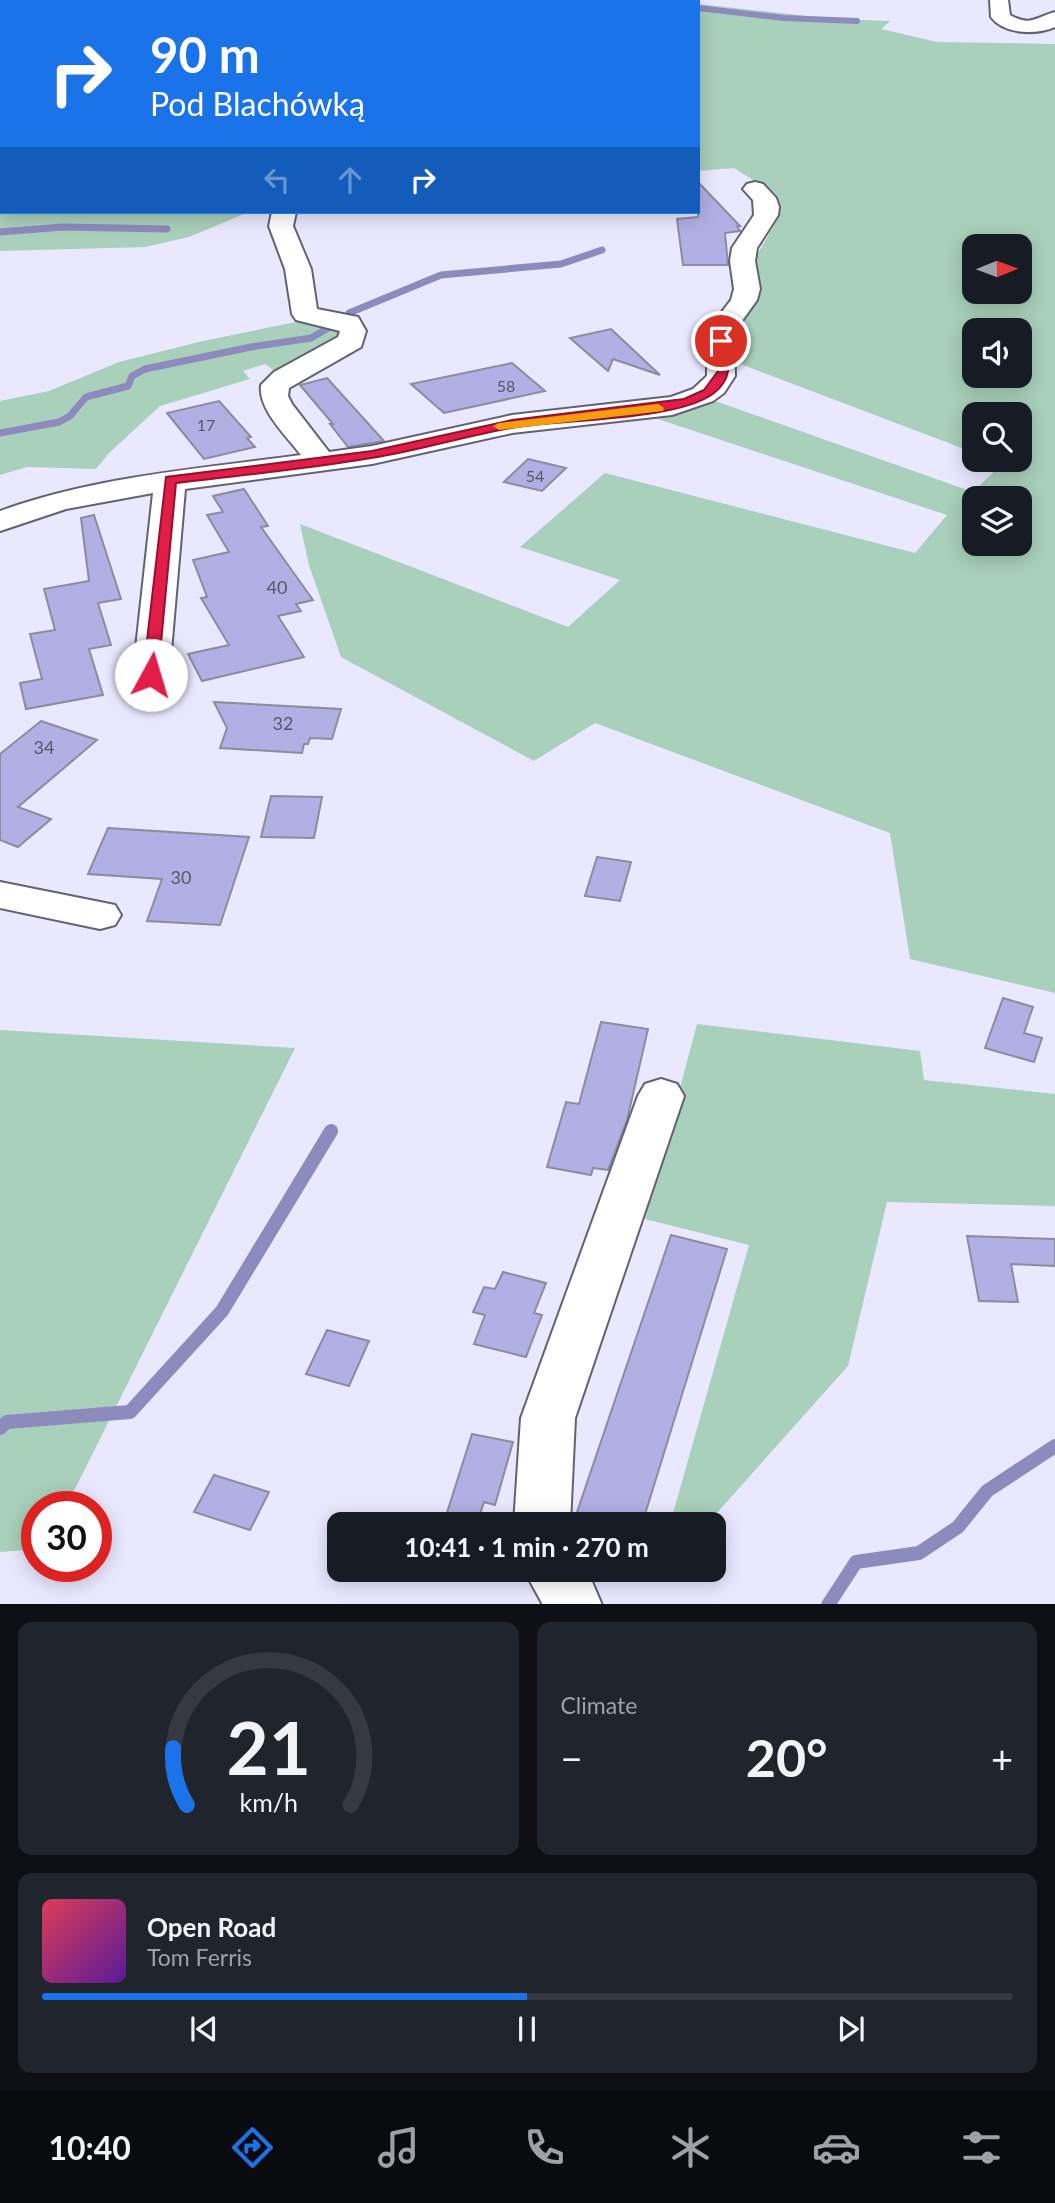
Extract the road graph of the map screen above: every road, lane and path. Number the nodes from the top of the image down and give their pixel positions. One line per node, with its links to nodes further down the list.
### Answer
1 (999, 0): 4 (street)
2 (1054, 0): 3 (street)
3 (1055, 6)
4 (1055, 18)
5 (755, 189): 7 (street)
6 (284, 214): 7 (street)
7 (321, 461): 8 (street)
8 (170, 480): 9 (street); 10 (street)
9 (2, 530)
10 (151, 675)
11 (0, 895): 12 (street)
12 (100, 915)
13 (662, 1096): 14 (street)
14 (543, 1512)
15 (561, 1582): 16 (street)
16 (573, 1604)

